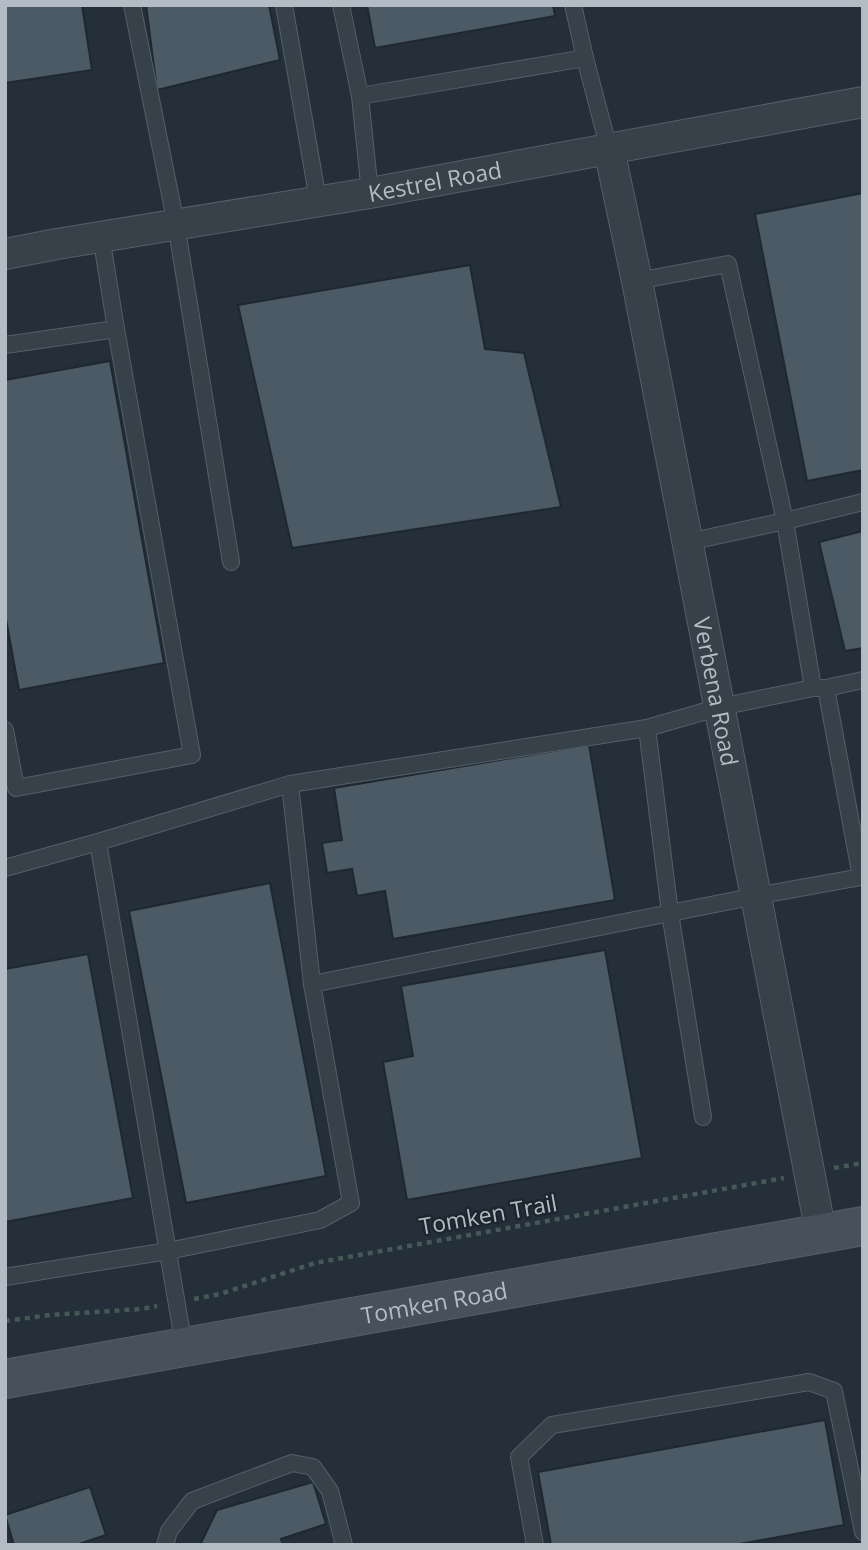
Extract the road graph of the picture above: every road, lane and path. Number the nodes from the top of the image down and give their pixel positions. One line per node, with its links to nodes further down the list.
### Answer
1 (132, 5): 11 (lane)
2 (284, 5): 10 (lane)
3 (341, 5): 6 (lane)
4 (572, 5): 5 (lane)
5 (585, 58): 6 (lane); 8 (lane)
6 (360, 96): 9 (lane)
7 (863, 102): 8 (street, Kestrel Road)
8 (609, 149): 9 (street, Kestrel Road); 14 (street, Verbena Road)
9 (370, 192): 10 (street, Kestrel Road)
10 (318, 200): 11 (street, Kestrel Road)
11 (176, 224): 12 (street, Kestrel Road); 20 (lane)
12 (101, 236): 13 (street, Kestrel Road); 15 (lane)
13 (5, 254)
14 (637, 281): 18 (lane); 19 (street, Verbena Road)
15 (116, 330): 16 (lane); 27 (lane)
16 (5, 345)
17 (863, 502): 18 (lane)
18 (785, 521): 19 (lane); 22 (lane)
19 (688, 542): 23 (street, Verbena Road)
20 (231, 562)
21 (863, 680): 22 (lane)
22 (819, 688): 23 (lane); 30 (lane)
23 (720, 707): 24 (lane); 31 (street, Verbena Road)
24 (647, 728): 26 (lane); 32 (lane)
25 (5, 730): 27 (lane)
26 (290, 784): 28 (lane); 33 (lane)
27 (10, 789)
28 (98, 842): 29 (lane); 38 (lane)
29 (5, 868)
30 (862, 880): 31 (lane)
31 (756, 896): 32 (lane); 37 (street, Verbena Road)
32 (670, 913): 33 (lane); 34 (lane)
33 (312, 984): 38 (lane)
34 (703, 1117)
35 (766, 1182): 40 (path, Tomken Trail)
36 (863, 1226): 37 (main road, Tomken Road)
37 (821, 1233): 43 (main road, Tomken Road)
38 (168, 1251): 39 (lane); 43 (lane)
39 (5, 1277)
40 (220, 1294)
41 (141, 1309): 42 (path)
42 (5, 1321)
43 (184, 1346): 44 (main road, Tomken Road)
44 (5, 1379)
45 (863, 1532): 48 (lane)
46 (165, 1545): 47 (lane)
47 (344, 1545)
48 (535, 1545)

